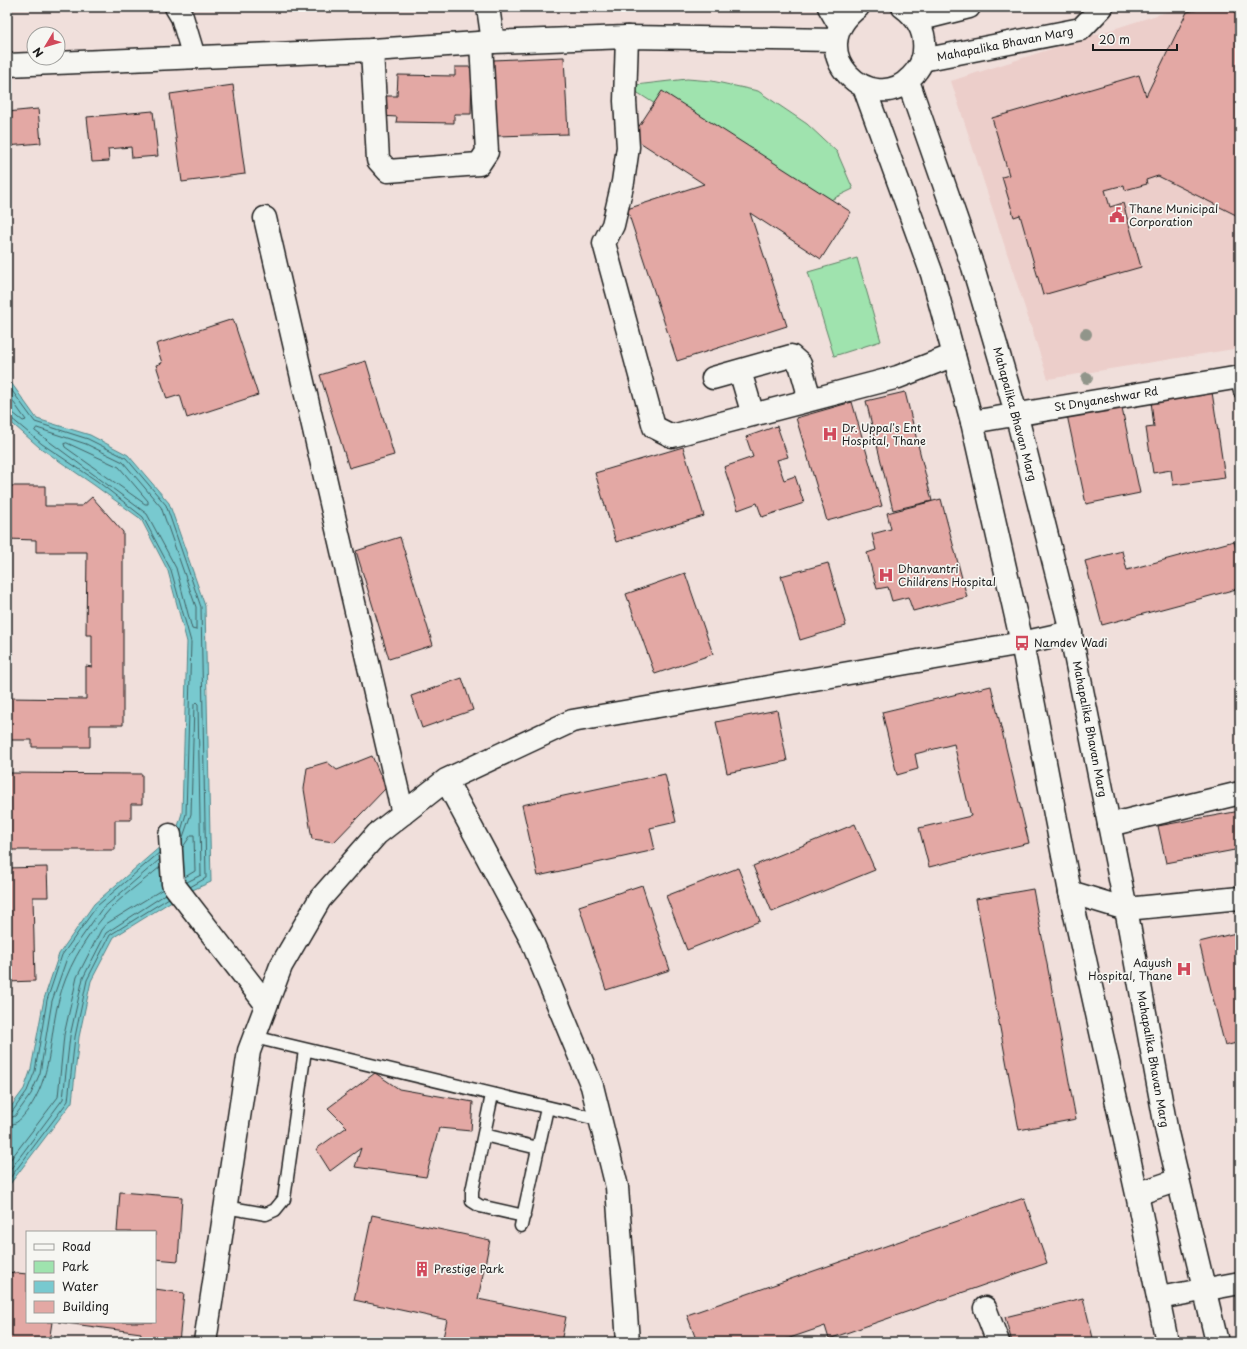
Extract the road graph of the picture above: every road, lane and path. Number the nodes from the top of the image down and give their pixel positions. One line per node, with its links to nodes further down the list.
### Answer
1 (176, 7): 12 (street)
2 (488, 7): 10 (street)
3 (829, 7): 8 (street)
4 (858, 7): 8 (street)
5 (969, 7): 7 (street)
6 (1102, 7): 13 (street, Mahapalika Bhavan Marg)
7 (910, 14): 13 (street)
8 (838, 33): 9 (street); 16 (street)
9 (627, 38): 10 (street); 24 (street)
10 (487, 42): 11 (street); 11 (street)
11 (372, 50): 12 (street)
12 (194, 57): 14 (street)
13 (922, 60): 15 (street)
14 (7, 65)
15 (908, 81): 16 (street); 23 (street, Mahapalika Bhavan Marg)
16 (864, 87): 18 (street)
17 (265, 218): 30 (street)
18 (954, 355): 22 (street); 25 (street)
19 (740, 371): 20 (street); 22 (street); 24 (street)
20 (713, 378)
21 (1239, 382): 23 (street, St Dnyaneshwar Rd)
22 (810, 399): 24 (street)
23 (1016, 413): 25 (street, St Dnyaneshwar Rd); 26 (street, Mahapalika Bhavan Marg)
24 (753, 415)
25 (972, 422): 27 (street)
26 (1071, 632): 27 (street); 31 (street, Mahapalika Bhavan Marg)
27 (1022, 643): 28 (street); 33 (street)
28 (446, 780): 30 (street); 41 (street)
29 (1240, 793): 31 (street)
30 (403, 814): 36 (street)
31 (1110, 825): 35 (street, Mahapalika Bhavan Marg)
32 (170, 835): 36 (street)
33 (1070, 892): 35 (street); 45 (street)
34 (1240, 898): 35 (street)
35 (1126, 909): 44 (street, Mahapalika Bhavan Marg)
36 (266, 1004): 37 (street)
37 (254, 1038): 38 (lane); 46 (street)
38 (305, 1050): 39 (lane); 46 (lane)
39 (492, 1095): 40 (lane); 42 (lane)
40 (547, 1108): 41 (lane); 43 (lane)
41 (601, 1120): 52 (street)
42 (484, 1135): 43 (lane); 43 (lane)
43 (538, 1148)
44 (1178, 1180): 45 (street); 48 (street, Mahapalika Bhavan Marg)
45 (1137, 1194): 49 (street)
46 (225, 1207): 51 (street)
47 (1240, 1282): 48 (street)
48 (1204, 1290): 49 (street); 55 (street, Mahapalika Bhavan Marg)
49 (1159, 1298): 54 (street)
50 (985, 1308): 53 (street)
51 (205, 1342)
52 (628, 1342)
53 (998, 1342)
54 (1167, 1342)
55 (1217, 1342)

